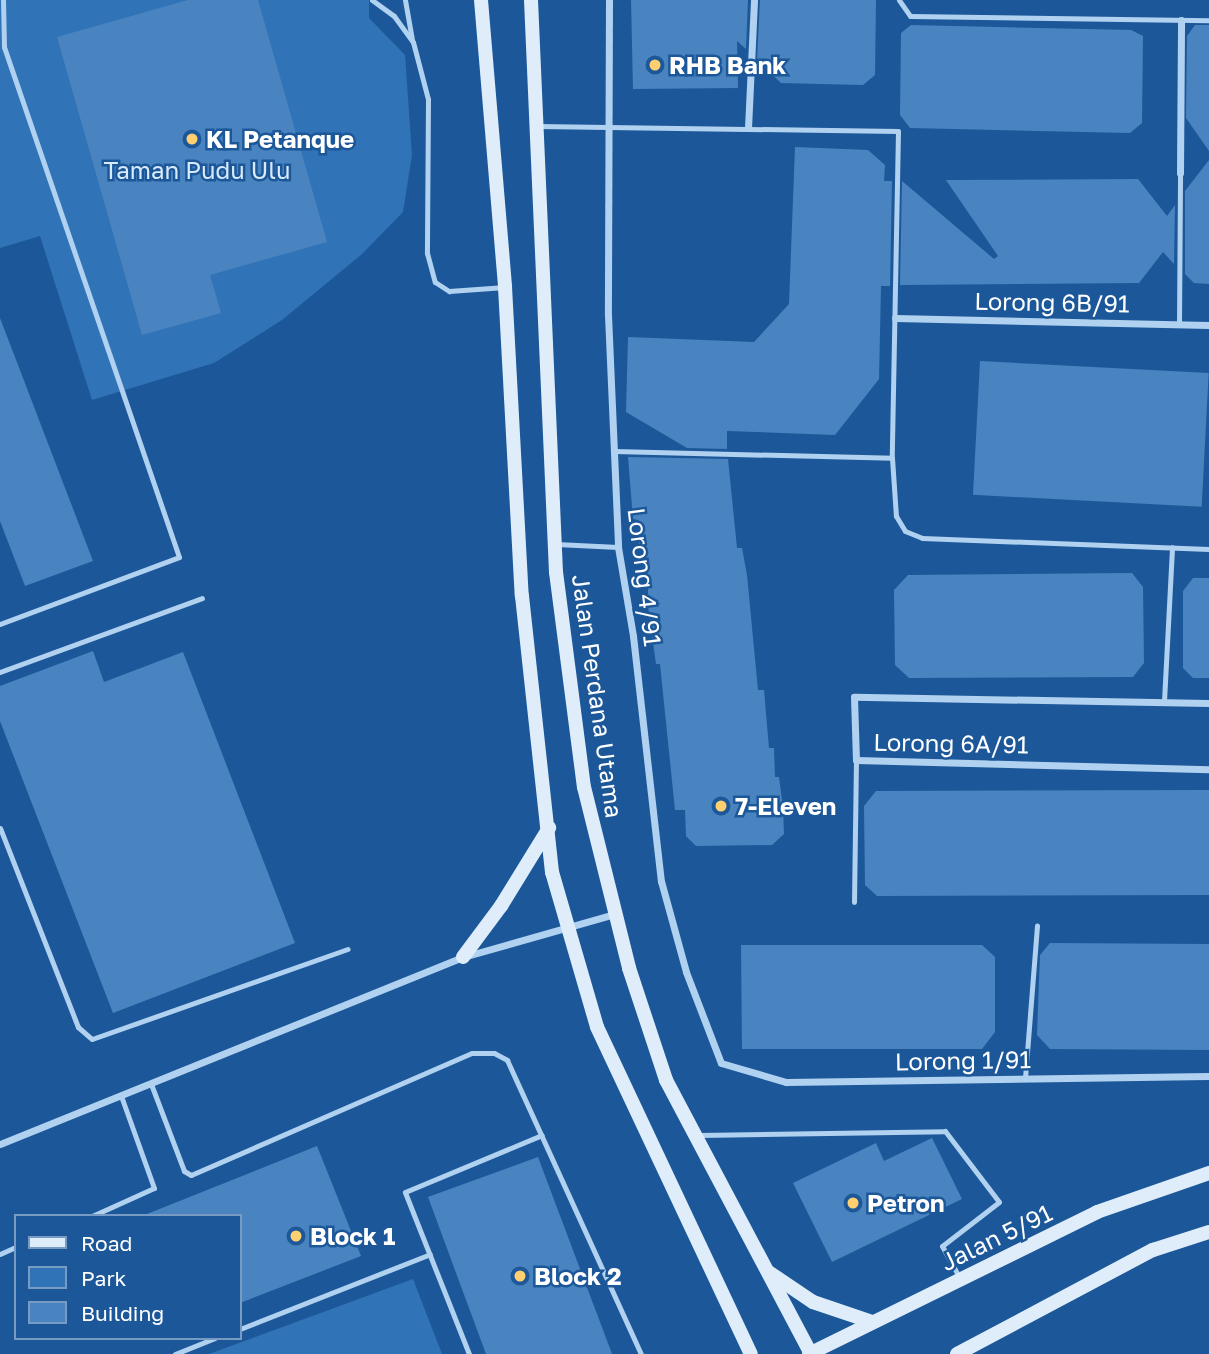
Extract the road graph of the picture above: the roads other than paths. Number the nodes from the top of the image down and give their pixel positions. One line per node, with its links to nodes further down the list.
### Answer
1 (3, 0): 27 (lane)
2 (372, 0): 11 (lane)
3 (405, 0): 11 (lane)
4 (481, 0): 16 (street)
5 (531, 0): 12 (street, Jalan Perdana Utama)
6 (609, 0): 13 (street, Lorong 4/91)
7 (754, 0): 14 (street)
8 (899, 0): 9 (lane)
9 (1181, 20): 10 (lane); 15 (street)
10 (1209, 20)
11 (413, 42): 16 (lane)
12 (535, 126): 13 (lane); 22 (street, Jalan Perdana Utama)
13 (606, 126): 14 (lane); 20 (street, Lorong 4/91)
14 (748, 128): 17 (lane)
15 (1180, 173): 18 (lane)
16 (505, 287): 34 (street)
17 (895, 318): 18 (street, Lorong 6B/91); 21 (lane)
18 (1179, 324): 19 (street, Lorong 6B/91)
19 (1209, 325)
20 (614, 451): 21 (lane); 23 (street, Lorong 4/91)
21 (892, 458): 24 (lane)
22 (556, 544): 23 (lane); 36 (street, Jalan Perdana Utama)
23 (618, 547): 41 (street, Lorong 4/91)
24 (1172, 547): 25 (lane); 29 (lane)
25 (1209, 549)
26 (202, 598): 28 (lane)
27 (0, 624)
28 (0, 672)
29 (1164, 701): 30 (street, Lorong 6A/91); 31 (street, Lorong 6A/91)
30 (1209, 703)
31 (856, 760): 32 (street, Lorong 6A/91); 35 (lane)
32 (1209, 769)
33 (0, 828): 39 (lane)
34 (549, 828): 38 (street); 40 (street)
35 (854, 902)
36 (615, 914): 38 (street); 47 (street, Jalan Perdana Utama)
37 (1037, 925): 43 (lane)
38 (567, 928): 40 (street); 61 (street)
39 (348, 949)
40 (463, 957): 44 (street)
41 (721, 1063): 43 (street, Lorong 1/91)
42 (1209, 1076): 43 (street, Lorong 1/91)
43 (1025, 1078)
44 (151, 1084): 45 (street); 46 (lane)
45 (121, 1096): 48 (street); 50 (lane)
46 (542, 1135): 52 (lane); 60 (lane)
47 (695, 1135): 53 (street, Jalan Perdana Utama); 54 (lane)
48 (0, 1144)
49 (1209, 1173): 54 (street, Jalan 5/91)
50 (96, 1214)
51 (1209, 1233): 63 (street)
52 (430, 1254): 56 (lane); 59 (lane)
53 (767, 1272): 55 (street); 62 (street, Jalan Perdana Utama)
54 (960, 1280): 55 (street, Jalan 5/91)
55 (872, 1322): 62 (street, Jalan 5/91)
56 (242, 1328)
57 (210, 1340): 58 (lane)
58 (175, 1354)
59 (469, 1354)
60 (641, 1354)
61 (751, 1354)
62 (810, 1354)
63 (957, 1354)

